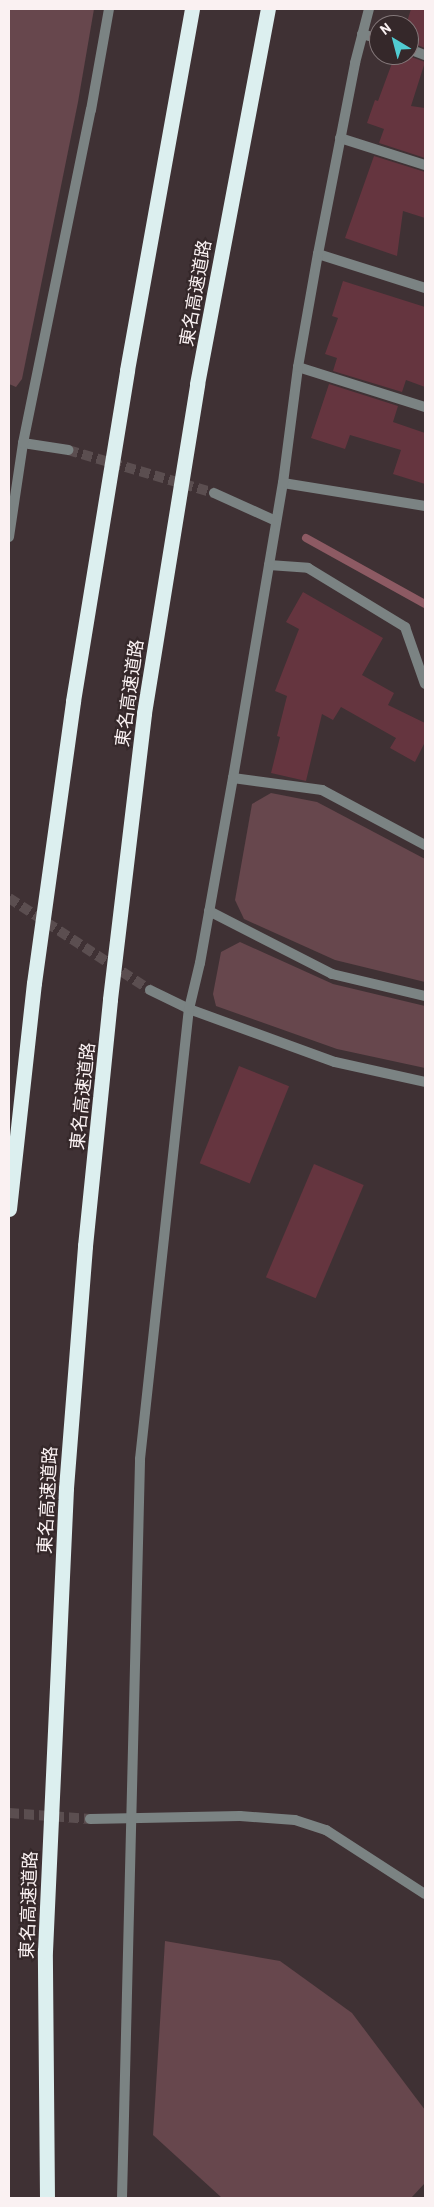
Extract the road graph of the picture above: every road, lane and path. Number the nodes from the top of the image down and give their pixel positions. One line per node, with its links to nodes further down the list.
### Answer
1 (109, 9): 13 (street)
2 (192, 9): 29 (highway)
3 (268, 9): 33 (highway, 東名高速道路)
4 (369, 9): 5 (street)
5 (362, 34): 6 (street); 7 (street)
6 (369, 36)
7 (340, 138): 8 (street); 9 (street)
8 (425, 165)
9 (318, 254): 10 (street); 11 (street)
10 (425, 288)
11 (298, 367): 12 (street); 15 (street)
12 (425, 407)
13 (23, 443): 14 (street); 19 (street)
14 (68, 450)
15 (283, 483): 17 (street); 18 (street)
16 (214, 493): 18 (street)
17 (425, 506)
18 (276, 521): 20 (street)
19 (9, 537)
20 (269, 565): 21 (street); 22 (street)
21 (425, 684)
22 (233, 778): 23 (street); 24 (street)
23 (425, 844)
24 (209, 911): 26 (street); 27 (street)
25 (150, 990): 27 (street)
26 (425, 996)
27 (189, 1009): 28 (street); 30 (street)
28 (425, 1082)
29 (9, 1209)
30 (132, 1818): 31 (street); 32 (street); 34 (street)
31 (90, 1819)
32 (425, 1894)
33 (47, 2198)
34 (122, 2198)

